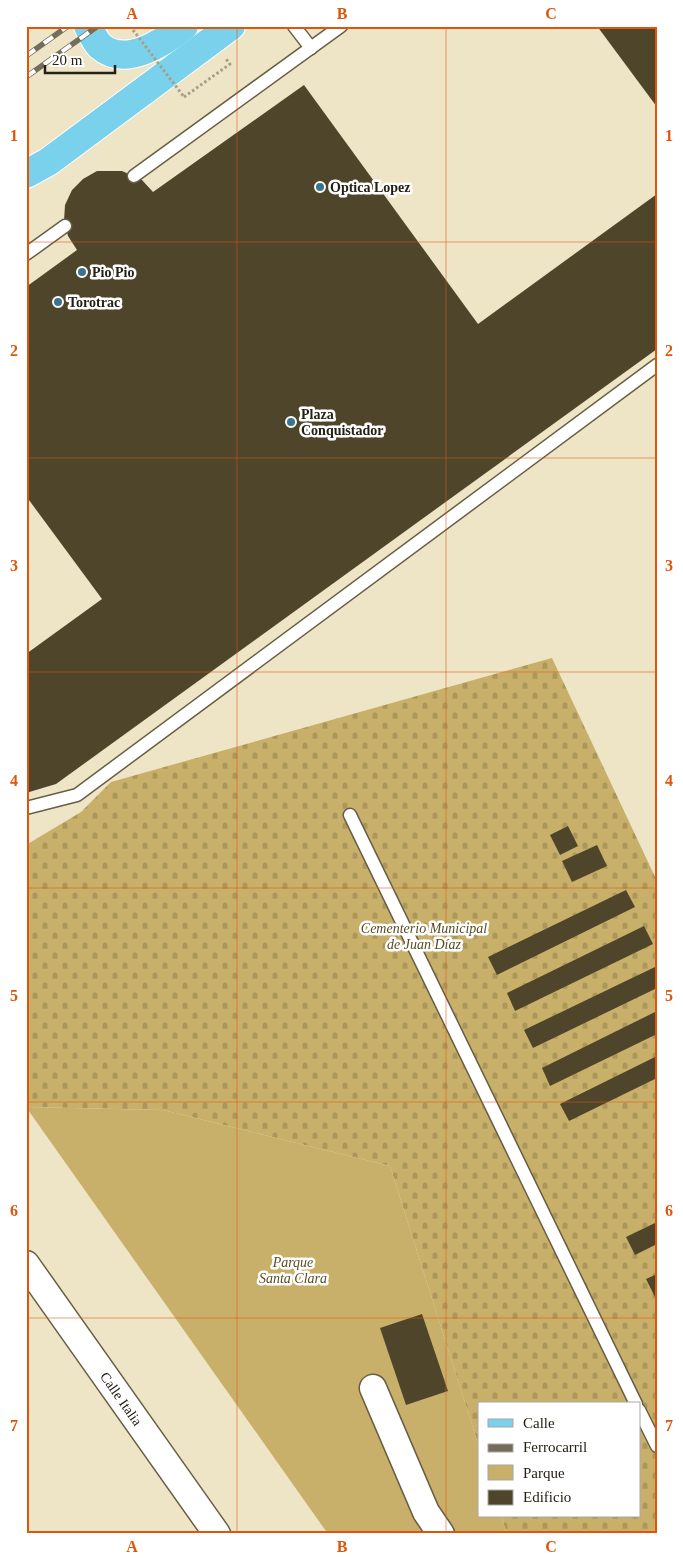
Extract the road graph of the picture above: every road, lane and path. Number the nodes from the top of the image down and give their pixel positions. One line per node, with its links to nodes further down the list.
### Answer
1 (88, 26): 3 (main road)
2 (130, 26): 8 (path, bridge)
3 (184, 26)
4 (232, 26): 9 (main road)
5 (294, 26): 7 (lane)
6 (341, 26): 7 (lane)
7 (310, 48): 10 (lane)
8 (230, 64)
9 (26, 174)
10 (134, 176)
11 (65, 226): 12 (lane)
12 (26, 254)
13 (657, 365): 14 (lane)
14 (26, 808)
15 (350, 815): 18 (lane)
16 (26, 1264): 21 (street, Calle Italia)
17 (373, 1388): 22 (street)
18 (635, 1402)
19 (640, 1412): 20 (lane)
20 (657, 1446)
21 (217, 1534)
22 (441, 1534)

